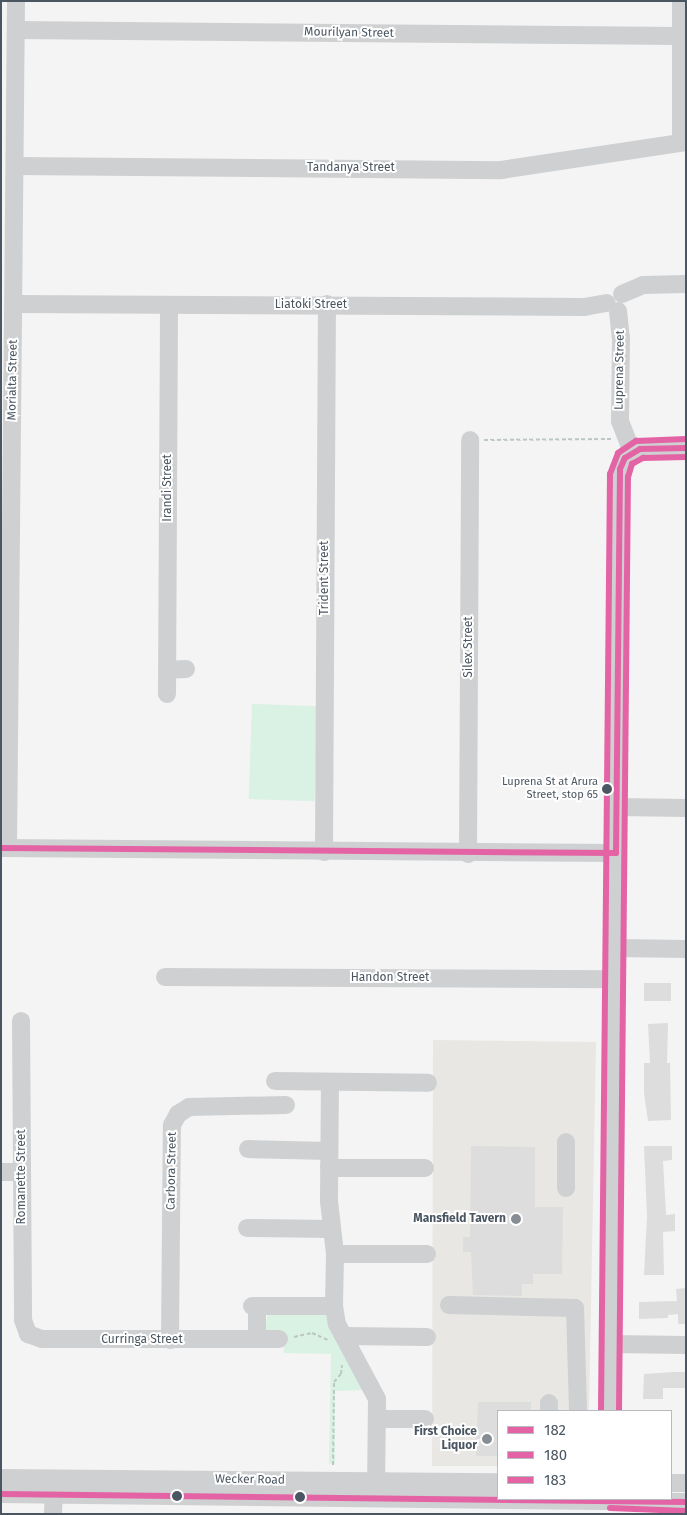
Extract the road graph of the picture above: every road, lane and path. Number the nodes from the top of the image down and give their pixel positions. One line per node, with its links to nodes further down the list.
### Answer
1 (16, 1): 3 (street, Morialta Street)
2 (681, 1): 4 (street)
3 (16, 30): 4 (street, Mourilyan Street); 6 (street, Morialta Street)
4 (681, 36): 5 (street)
5 (683, 142): 6 (street, Tandanya Street)
6 (15, 166): 9 (street, Morialta Street)
7 (686, 284): 8 (street, Liatoki Street)
8 (616, 303): 10 (street, Liatoki Street); 15 (street, Luprena Street)
9 (14, 304): 11 (street, Liatoki Street); 21 (street, Morialta Street)
10 (327, 304): 11 (street, Liatoki Street); 22 (street, Trident Street)
11 (169, 306): 17 (street, Irandi Street)
12 (616, 438): 13 (path)
13 (470, 440): 24 (street, Silex Street)
14 (686, 448): 15 (street)
15 (632, 453): 19 (street)
16 (186, 669): 17 (street)
17 (167, 670): 18 (street, Irandi Street)
18 (167, 694)
19 (616, 807): 20 (street); 23 (street)
20 (686, 808)
21 (5, 848): 22 (street)
22 (324, 852): 24 (street)
23 (616, 853): 24 (street); 25 (street)
24 (468, 854)
25 (615, 948): 26 (street); 28 (street)
26 (686, 949)
27 (165, 977): 28 (street, Handon Street)
28 (615, 979): 53 (street)
29 (21, 1020): 39 (street, Romanette Street)
30 (330, 1082): 31 (street); 32 (street); 36 (street)
31 (428, 1083)
32 (269, 1092): 33 (street, Carbora Street); 51 (street, Carbora Street)
33 (286, 1104)
34 (566, 1142): 40 (street)
35 (248, 1149): 36 (street)
36 (329, 1159): 37 (street); 42 (street)
37 (425, 1168)
38 (1, 1172): 39 (street)
39 (22, 1172): 47 (street, Romanette Street)
40 (566, 1188)
41 (246, 1228): 42 (street)
42 (332, 1229): 43 (street)
43 (335, 1254): 44 (street); 46 (street)
44 (427, 1254)
45 (449, 1305): 56 (street)
46 (334, 1306): 49 (street); 52 (street)
47 (28, 1334): 51 (street, Curringa Street)
48 (427, 1337): 52 (street)
49 (257, 1339): 50 (street, Curringa Street); 51 (street, Curringa Street)
50 (279, 1339): 52 (path)
51 (170, 1340)
52 (338, 1340): 58 (street)
53 (611, 1344): 54 (street); 57 (street)
54 (686, 1345)
55 (342, 1363): 60 (path)
56 (578, 1410)
57 (610, 1410)
58 (378, 1419): 59 (street); 66 (street)
59 (425, 1419)
60 (333, 1468)
61 (1, 1478): 65 (street, Wecker Road)
62 (497, 1482): 68 (street, Wecker Road)
63 (672, 1483): 64 (street)
64 (686, 1483)
65 (54, 1486): 66 (street, Wecker Road); 67 (street, Wecker Road); 72 (street)
66 (376, 1488): 68 (street, Wecker Road)
67 (1, 1494)
68 (430, 1498): 69 (street, Wecker Road)
69 (497, 1499)
70 (610, 1500): 71 (street, Wecker Road)
71 (686, 1502)
72 (53, 1514)

